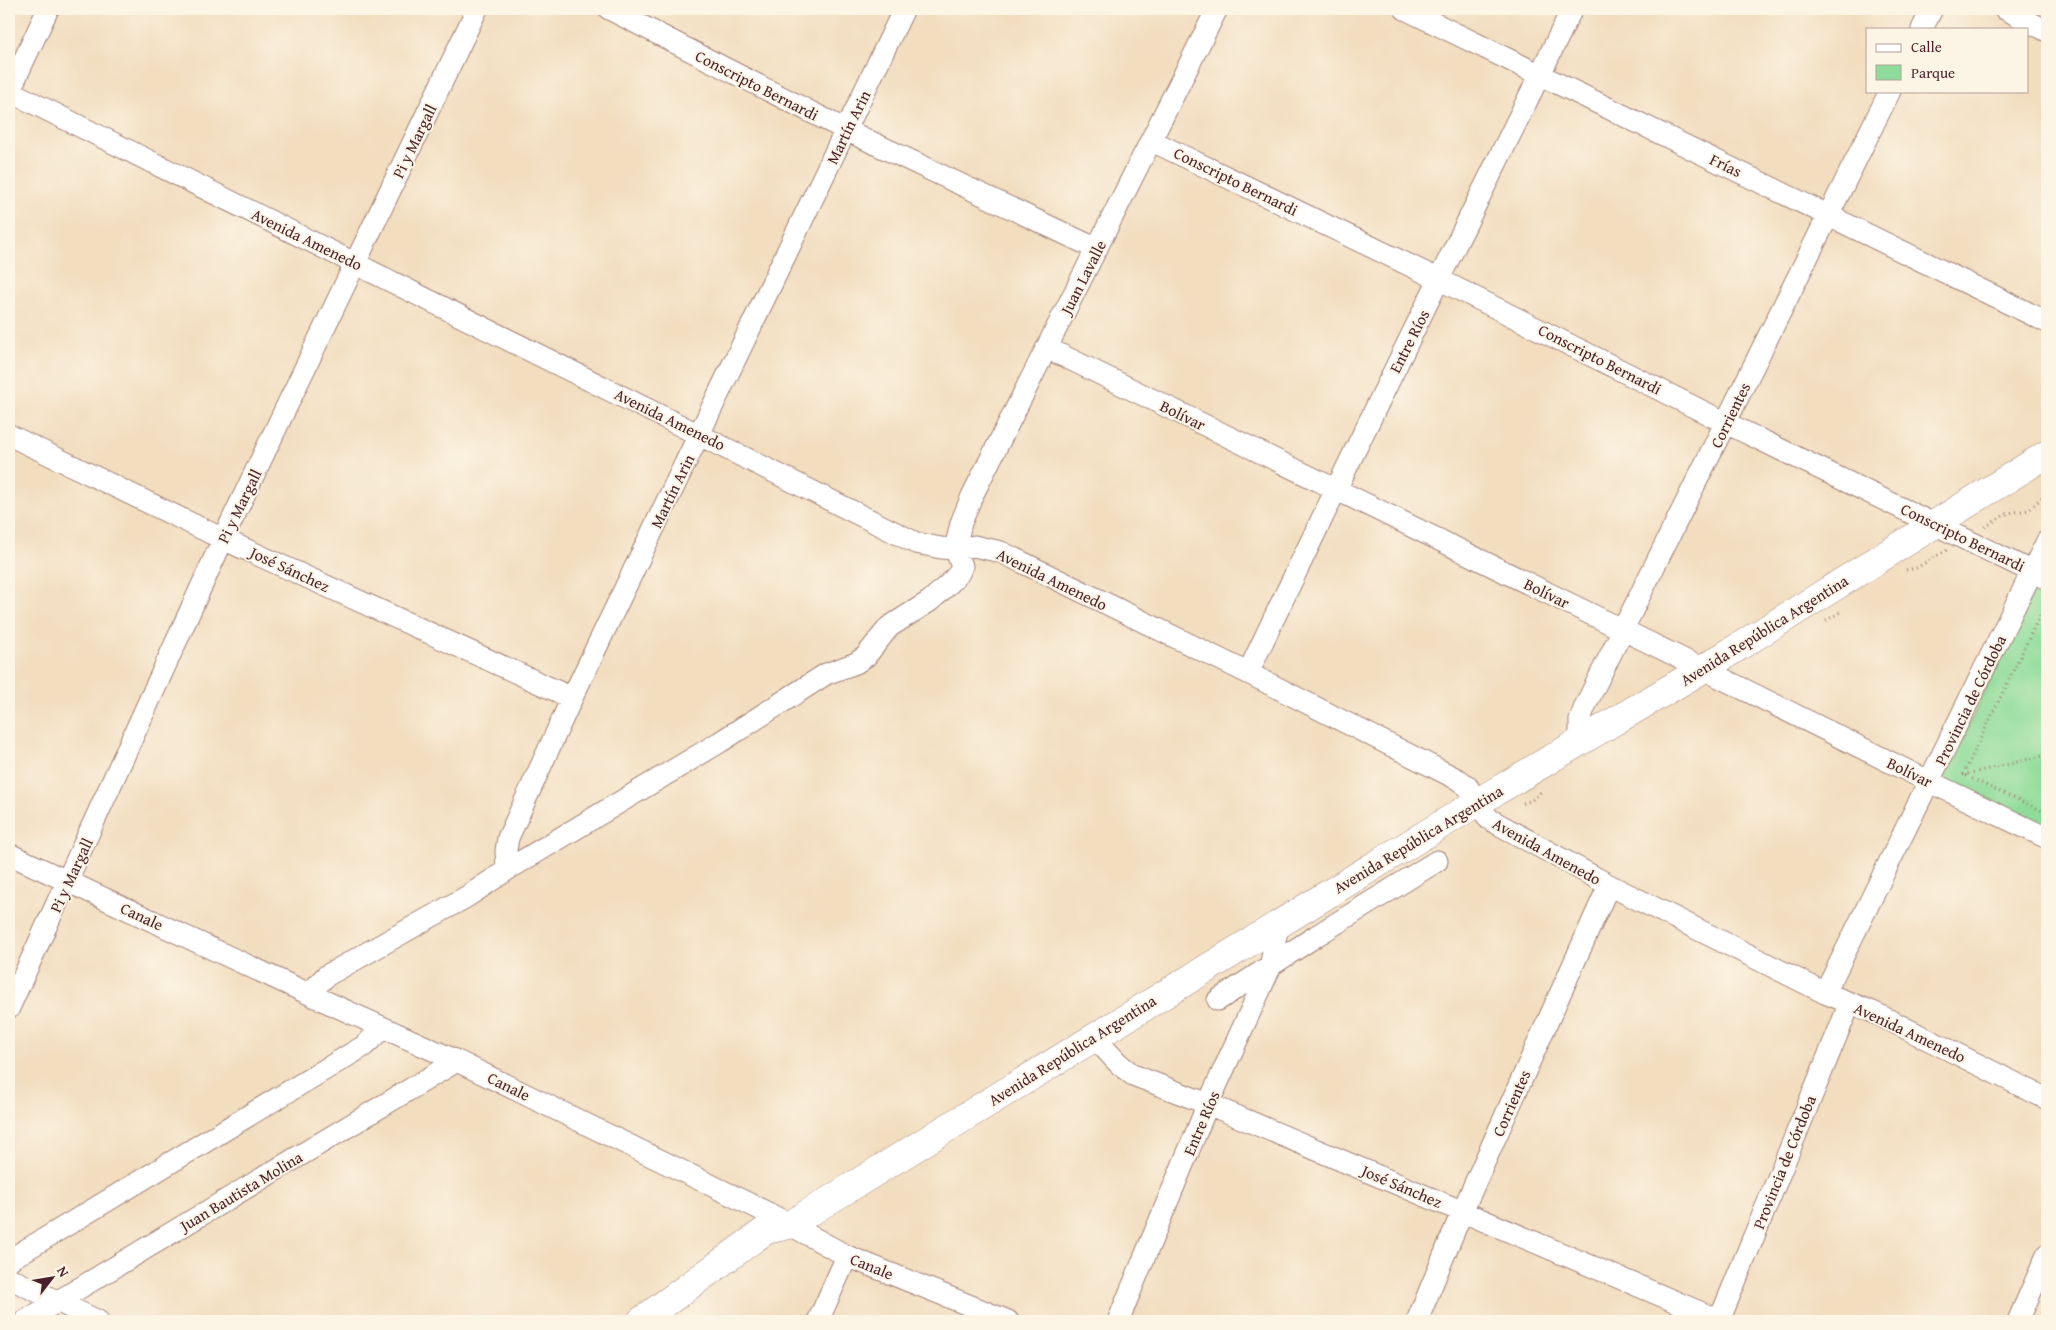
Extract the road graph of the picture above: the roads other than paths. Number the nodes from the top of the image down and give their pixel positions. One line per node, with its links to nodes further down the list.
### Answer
1 (48, 9): 13 (street)
2 (477, 9): 19 (street, Pi y Margall)
3 (609, 9): 15 (street, Conscripto Bernardi)
4 (904, 9): 15 (street, Martín Arin)
5 (1217, 9): 16 (street, Juan Lavalle)
6 (1405, 9): 12 (street, Frías)
7 (1572, 9): 12 (street, Entre Ríos)
8 (1932, 9): 10 (street)
9 (2005, 9): 11 (street)
10 (1922, 28)
11 (2047, 30)
12 (1540, 74): 17 (street, Frías); 20 (street, Entre Ríos)
13 (9, 91): 19 (street, Avenida Amenedo)
14 (1889, 92): 17 (street, Corrientes)
15 (846, 130): 18 (street, Conscripto Bernardi); 24 (street, Martín Arin)
16 (1152, 141): 18 (street, Juan Lavalle); 20 (street, Conscripto Bernardi)
17 (1828, 214): 21 (street, Frías); 23 (street, Corrientes)
18 (1097, 249): 22 (street, Juan Lavalle)
19 (356, 264): 24 (street, Avenida Amenedo); 29 (street, Pi y Margall)
20 (1440, 280): 23 (street, Conscripto Bernardi); 27 (street, Entre Ríos)
21 (2047, 322)
22 (1047, 348): 27 (street, Bolívar); 31 (street, Juan Lavalle)
23 (1726, 423): 28 (street, Conscripto Bernardi); 33 (street, Corrientes)
24 (700, 434): 31 (street, Avenida Amenedo); 36 (street, Martín Arin)
25 (9, 435): 29 (street, José Sánchez)
26 (2047, 454): 28 (main road, Avenida República Argentina)
27 (1334, 490): 33 (street, Bolívar); 35 (street, Entre Ríos)
28 (1934, 523): 32 (street, Conscripto Bernardi); 34 (main road, Avenida República Argentina)
29 (223, 539): 36 (street, José Sánchez); 44 (street, Pi y Margall)
30 (2047, 541): 32 (street, Provincia de Córdoba)
31 (955, 549): 35 (street, Avenida Amenedo); 43 (street)
32 (2040, 575): 38 (street, Provincia de Córdoba)
33 (1622, 629): 34 (street, Bolívar); 37 (street, Corrientes)
34 (1703, 669): 37 (main road, Avenida República Argentina); 38 (street, Bolívar)
35 (1248, 673): 39 (street, Avenida Amenedo)
36 (572, 698): 43 (street, Martín Arin)
37 (1580, 742): 39 (main road, Avenida República Argentina)
38 (1930, 782): 40 (street, Bolívar); 48 (street, Provincia de Córdoba)
39 (1478, 802): 45 (street, Avenida Amenedo); 46 (main road, Avenida República Argentina)
40 (2047, 838)
41 (9, 854): 44 (street, Canale)
42 (1436, 861): 47 (street)
43 (507, 870): 49 (street)
44 (68, 882): 49 (street, Canale); 52 (street, Pi y Margall)
45 (1609, 886): 48 (street, Avenida Amenedo); 58 (street, Corrientes)
46 (1278, 925): 47 (street, Entre Ríos); 54 (main road, Avenida República Argentina)
47 (1271, 965): 50 (street); 57 (street, Entre Ríos)
48 (1825, 993): 51 (street, Avenida Amenedo)
49 (309, 994): 53 (street, Canale)
50 (1218, 1000)
51 (1850, 1003): 56 (street, Avenida Amenedo); 73 (street, Provincia de Córdoba)
52 (9, 1008)
53 (383, 1028): 55 (street, Canale); 62 (street)
54 (1094, 1038): 57 (street, José Sánchez); 59 (main road, Avenida República Argentina)
55 (457, 1061): 59 (street, Canale); 64 (street, Juan Bautista Molina)
56 (2047, 1099)
57 (1208, 1104): 58 (street, José Sánchez); 71 (street, Entre Ríos)
58 (1462, 1212): 72 (street, Corrientes); 73 (street, José Sánchez)
59 (789, 1225): 60 (street, Canale); 67 (main road, Avenida República Argentina); 68 (main road, Avenida República Argentina)
60 (846, 1256): 69 (street); 70 (street, Canale)
61 (2047, 1256): 74 (street)
62 (9, 1260)
63 (9, 1278): 64 (street)
64 (57, 1302): 65 (street, Juan Bautista Molina); 66 (street)
65 (25, 1321)
66 (98, 1321)
67 (641, 1321)
68 (655, 1321)
69 (818, 1321)
70 (1008, 1321)
71 (1118, 1321)
72 (1417, 1321)
73 (1720, 1321)
74 (2018, 1321)

